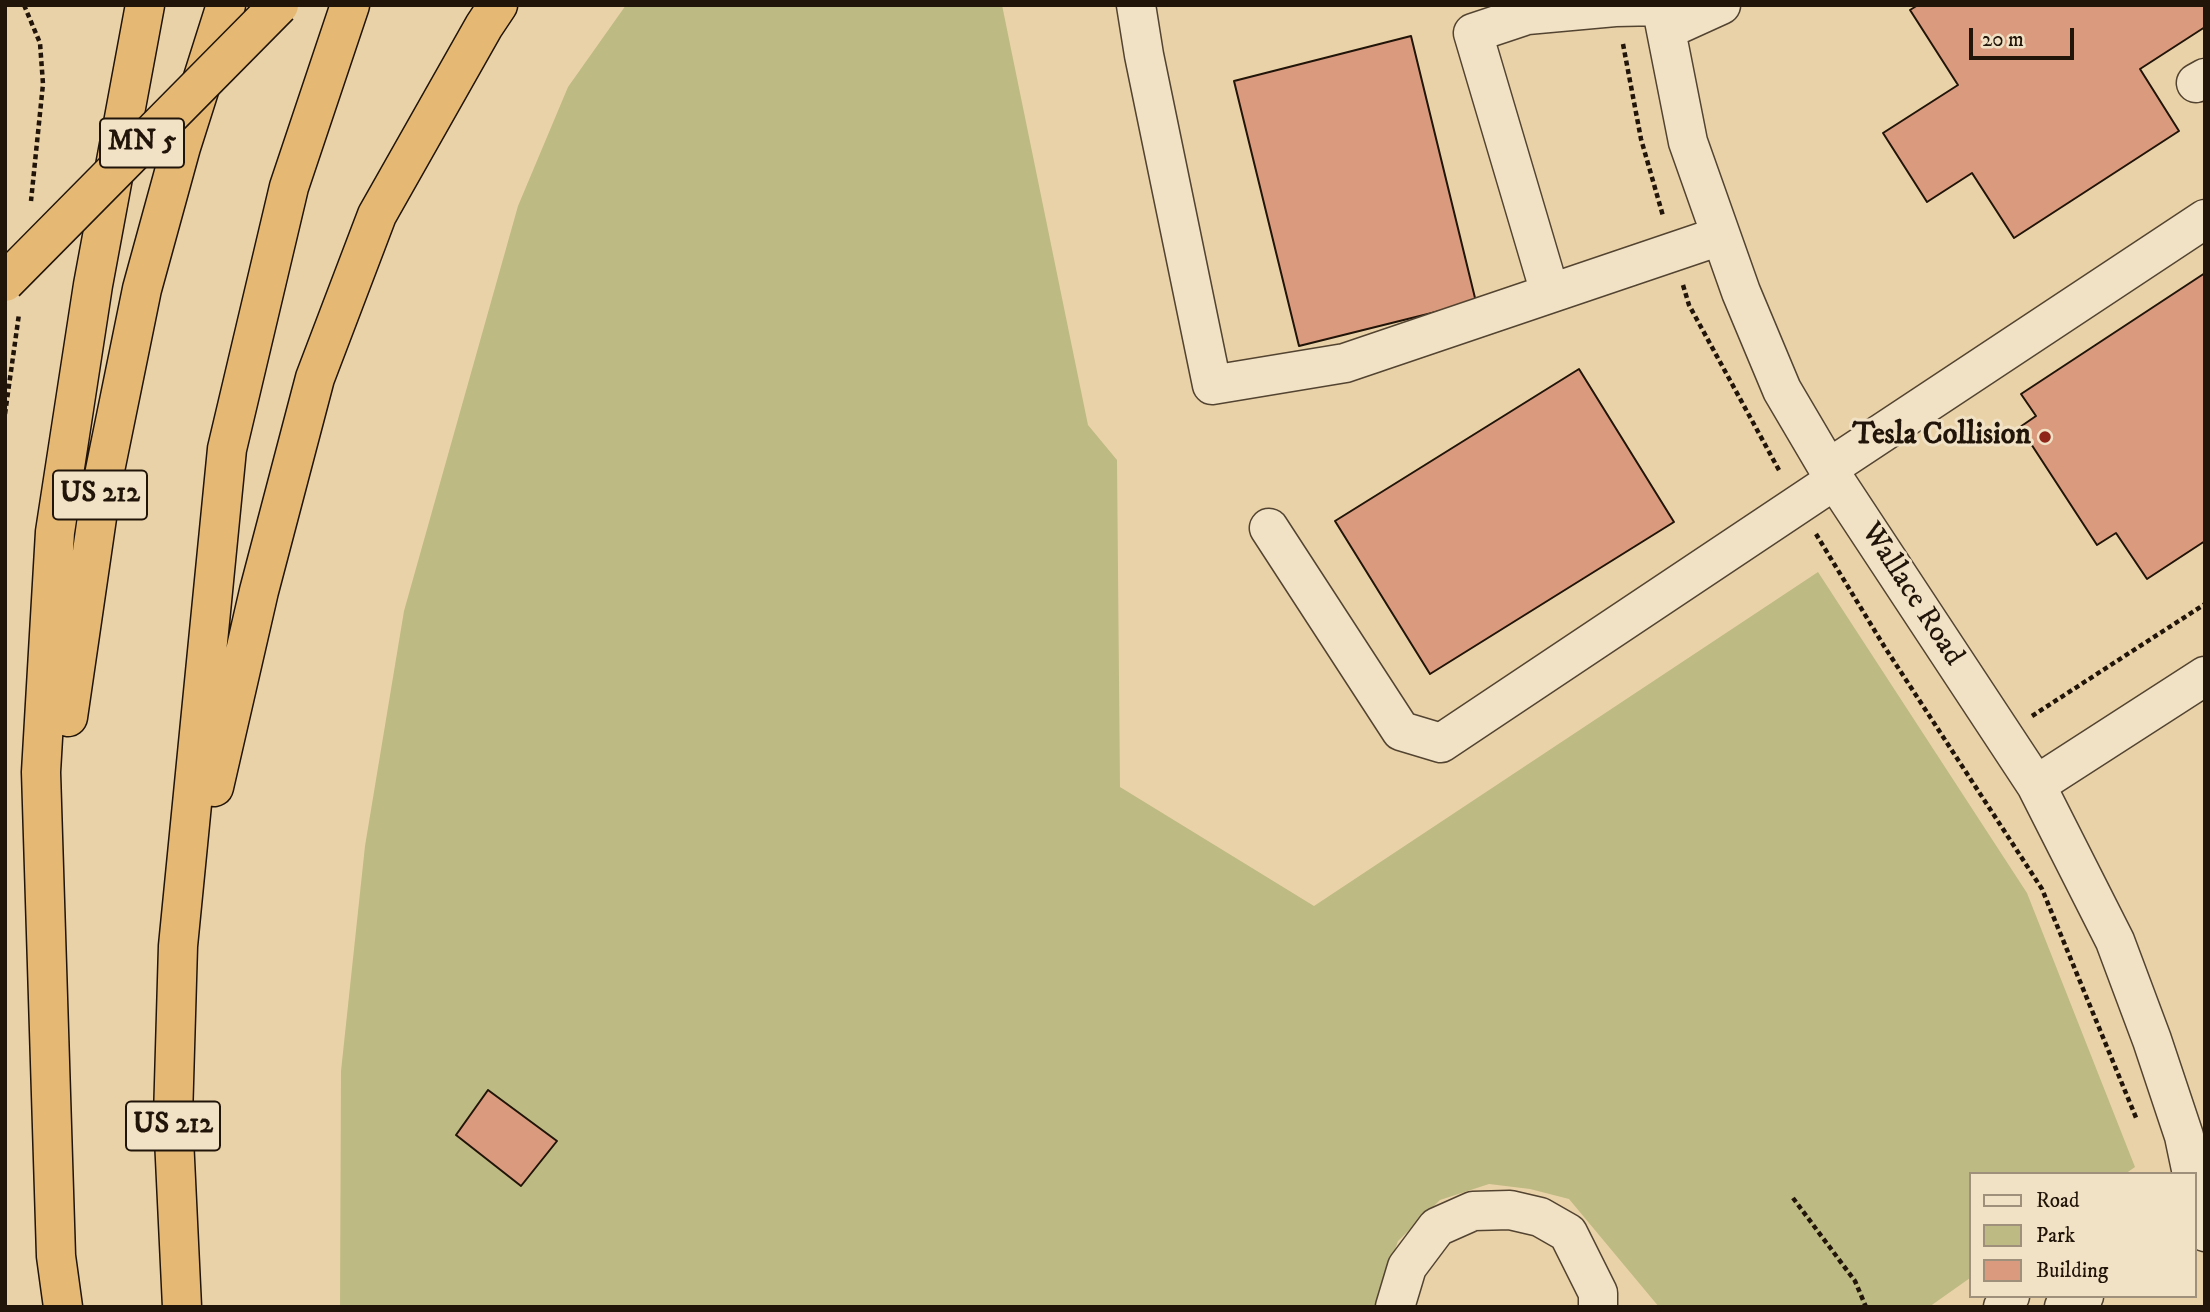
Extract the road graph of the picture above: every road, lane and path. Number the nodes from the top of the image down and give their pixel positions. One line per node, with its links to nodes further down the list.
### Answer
1 (145, 5): 20 (highway)
2 (226, 5): 20 (highway, US 212)
3 (279, 5): 11 (highway, MN 5, bridge)
4 (349, 5): 19 (highway, US 212)
5 (498, 5): 19 (highway)
6 (1136, 5): 12 (street)
7 (1721, 5): 8 (street)
8 (1663, 14): 10 (street, Wallace Road); 12 (street)
9 (2205, 219): 13 (street)
10 (1720, 236): 12 (street); 13 (street, Wallace Road)
11 (5, 282)
12 (1550, 293)
13 (1832, 474): 14 (street); 17 (street, Wallace Road)
14 (1269, 527)
15 (2205, 604): 17 (path)
16 (2205, 676): 18 (street)
17 (2003, 735): 18 (street, Wallace Road)
18 (2036, 785): 21 (street, Wallace Road)
19 (178, 946): 27 (highway, US 212)
20 (47, 999): 26 (highway, US 212)
21 (2192, 1172)
22 (2196, 1193): 24 (street)
23 (1793, 1198): 30 (path)
24 (2205, 1232)
25 (2080, 1298): 31 (street)
26 (63, 1307)
27 (182, 1307)
28 (1395, 1307): 29 (street)
29 (1598, 1307)
30 (1866, 1307)
31 (2064, 1307)

